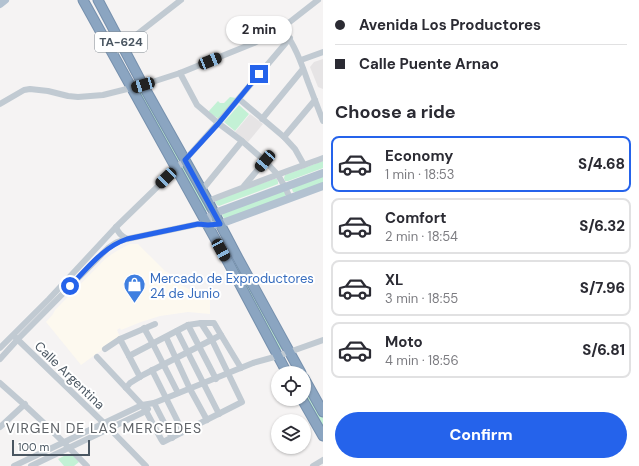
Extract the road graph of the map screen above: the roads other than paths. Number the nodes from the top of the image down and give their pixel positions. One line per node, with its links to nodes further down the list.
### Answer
1 (5, 0): 6 (main road)
2 (83, 0): 11 (highway, TA-624)
3 (98, 0): 9 (highway, TA-624)
4 (318, 0): 7 (street)
5 (179, 1): 9 (street)
6 (0, 4)
7 (282, 28): 8 (street); 14 (street)
8 (290, 38): 12 (street); 17 (street)
9 (122, 46): 11 (street); 15 (highway, TA-624)
10 (323, 52): 12 (street)
11 (113, 54): 16 (highway, TA-624)
12 (301, 60): 13 (street)
13 (303, 69): 18 (street); 20 (street)
14 (180, 72): 15 (street); 22 (street)
15 (143, 85): 16 (street); 26 (highway, TA-624)
16 (132, 88): 19 (street); 29 (highway, TA-624)
17 (238, 99): 20 (street); 22 (street)
18 (315, 100): 21 (street); 23 (street)
19 (0, 104)
20 (262, 119): 23 (street)
21 (323, 121)
22 (218, 124): 24 (street); 26 (street)
23 (284, 137): 28 (street)
24 (242, 141): 27 (street); 35 (street)
25 (323, 158): 28 (street)
26 (185, 160): 29 (street); 35 (highway, TA-624)
27 (265, 161): 31 (street); 33 (street)
28 (304, 165): 31 (street)
29 (176, 168): 39 (highway, TA-624); 41 (street)
30 (323, 173): 34 (main road)
31 (278, 175): 33 (street); 34 (street)
32 (323, 186): 36 (main road)
33 (243, 187): 37 (street)
34 (285, 187): 36 (street); 38 (main road)
35 (202, 190): 37 (highway, TA-624)
36 (290, 198): 40 (main road)
37 (208, 201): 38 (highway, TA-624)
38 (215, 213): 39 (main road); 40 (highway, TA-624)
39 (206, 222): 40 (main road); 42 (street); 44 (highway, TA-624)
40 (220, 224): 43 (highway, TA-624)
41 (116, 227): 42 (street); 50 (street)
42 (127, 239): 53 (street)
43 (238, 258): 44 (highway); 62 (highway, TA-624)
44 (228, 262): 64 (highway, TA-624)
45 (201, 323): 47 (street); 51 (street); 55 (street)
46 (154, 324): 48 (street)
47 (188, 325): 49 (street); 58 (street)
48 (144, 328): 54 (street); 57 (street)
49 (177, 331): 52 (street); 61 (street)
50 (12, 335): 53 (street, Calle Argentina); 59 (street)
51 (221, 335): 55 (street); 71 (street)
52 (166, 337): 57 (street); 66 (street)
53 (18, 339): 67 (street); 91 (street, Calle Argentina)
54 (120, 339): 60 (street); 63 (street)
55 (212, 340): 58 (street); 73 (street)
56 (323, 340): 62 (street)
57 (153, 344): 63 (street); 68 (street)
58 (199, 346): 61 (street); 75 (street)
59 (0, 348)
60 (105, 349)
61 (188, 352): 66 (street); 77 (street)
62 (289, 352): 64 (street); 70 (highway, TA-624)
63 (129, 356): 74 (street)
64 (278, 356): 69 (highway, TA-624); 71 (street)
65 (97, 357): 78 (street)
66 (176, 358): 68 (street); 79 (street)
67 (0, 359)
68 (164, 364): 72 (street); 81 (street)
69 (283, 366)
70 (297, 366)
71 (241, 368): 73 (street)
72 (152, 370): 74 (street); 82 (street)
73 (228, 374): 75 (street); 89 (street)
74 (140, 377): 78 (street)
75 (216, 378): 77 (street)
76 (0, 383): 84 (street)
77 (203, 384): 79 (street); 89 (street)
78 (126, 388): 85 (street)
79 (190, 389): 81 (street); 90 (street)
80 (311, 391): 88 (highway)
81 (178, 394): 82 (street)
82 (166, 398): 83 (street); 94 (street)
83 (154, 403): 85 (street); 87 (street); 96 (street)
84 (25, 404): 92 (street); 97 (street)
85 (142, 405): 87 (street); 91 (street)
86 (306, 406): 95 (highway)
87 (146, 411): 93 (street); 96 (street)
88 (323, 412)
89 (219, 414): 90 (street)
90 (207, 420): 94 (street)
91 (104, 423): 93 (street, Calle Argentina); 97 (street)
92 (0, 427)
93 (110, 429): 98 (street); 103 (street, Calle Argentina)
94 (183, 432): 96 (street)
95 (323, 436)
96 (172, 438)
97 (63, 442): 98 (street); 100 (street)
98 (70, 448): 101 (street); 102 (street)
99 (322, 460): 104 (street)
100 (14, 466)
101 (31, 466)
102 (87, 466)
103 (146, 466)
104 (313, 466)

